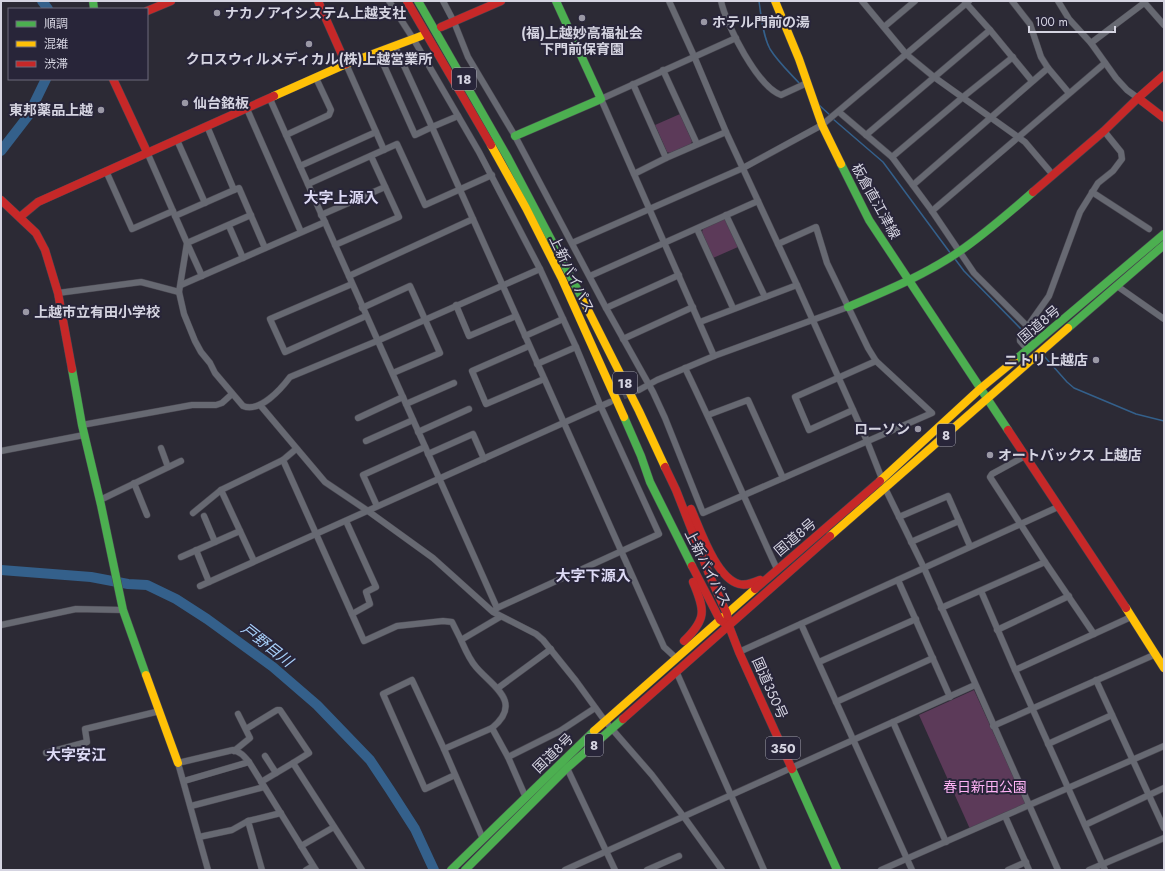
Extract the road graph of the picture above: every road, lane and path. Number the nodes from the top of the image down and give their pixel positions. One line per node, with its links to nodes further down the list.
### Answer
1 (171, 1): 18 (main road)
2 (318, 1): 33 (main road)
3 (389, 1): 24 (street)
4 (407, 1): 183 (main road, 上新バイパス / 18)
5 (418, 1): 160 (main road, 上新バイパス / 18)
6 (443, 1): 19 (street)
7 (501, 1): 19 (main road)
8 (556, 1): 47 (main road)
9 (669, 1): 30 (street)
10 (721, 1): 25 (street)
11 (775, 1): 41 (main road, 板倉直江津線)
12 (915, 1): 22 (street)
13 (1012, 1): 34 (street)
14 (1058, 1): 26 (street)
15 (864, 2): 22 (street)
16 (966, 2): 23 (street); 29 (street)
17 (1143, 2): 20 (street); 26 (street)
18 (148, 11)
19 (454, 22): 21 (main road); 61 (street)
20 (1164, 25)
21 (441, 27)
22 (884, 28): 29 (street)
23 (990, 30): 31 (street); 37 (street)
24 (417, 38): 27 (main road); 50 (street)
25 (736, 38): 30 (street); 41 (street)
26 (1091, 43): 32 (street)
27 (395, 46): 28 (main road); 55 (street)
28 (378, 52): 33 (main road); 55 (street)
29 (906, 54): 37 (street); 49 (street)
30 (694, 56): 35 (street); 58 (street)
31 (1013, 57): 40 (street); 44 (street)
32 (1105, 62): 43 (street); 45 (street)
33 (346, 64): 38 (main road); 57 (street)
34 (1048, 68): 40 (street); 43 (street)
35 (663, 70): 42 (street); 64 (street)
36 (1164, 75): 45 (main road)
37 (934, 77): 44 (street); 60 (street)
38 (316, 78): 46 (main road); 59 (street)
39 (113, 80): 66 (main road)
40 (1032, 81): 51 (street)
41 (807, 83): 53 (main road, 板倉直江津線)
42 (633, 84): 47 (street); 68 (street)
43 (1069, 93): 62 (street)
44 (963, 97): 51 (street); 69 (street)
45 (1138, 98): 52 (main road); 56 (main road)
46 (270, 99): 48 (main road); 59 (street)
47 (601, 99): 61 (main road); 73 (street)
48 (247, 109): 54 (main road); 97 (street)
49 (839, 112): 53 (street); 60 (street)
50 (458, 116): 55 (street); 74 (street)
51 (991, 118): 62 (street); 77 (street)
52 (1164, 118)
53 (822, 125): 71 (street); 113 (main road, 板倉直江津線)
54 (207, 126): 63 (main road); 79 (street)
55 (432, 127): 80 (street)
56 (1104, 131): 75 (main road); 81 (street)
57 (376, 132): 65 (street); 70 (street)
58 (726, 132): 64 (street); 71 (street)
59 (286, 135): 70 (street)
60 (866, 135): 69 (street)
61 (516, 136): 101 (street)
62 (1017, 137): 75 (street); 86 (street)
63 (177, 140): 66 (main road); 84 (street)
64 (697, 144): 68 (street)
65 (384, 150): 67 (street); 80 (street)
66 (147, 152): 72 (main road); 87 (street)
67 (371, 156): 76 (street); 78 (street)
68 (666, 158): 73 (street)
69 (892, 158): 77 (street)
70 (300, 166): 76 (street)
71 (743, 168): 83 (street); 85 (street)
72 (106, 171): 87 (street); 91 (main road)
73 (634, 174): 85 (street)
74 (492, 175): 80 (street); 108 (street)
75 (1053, 175): 106 (main road)
76 (308, 184): 89 (street)
77 (913, 184): 86 (street)
78 (385, 187): 89 (street); 103 (street)
79 (234, 190): 84 (street); 88 (street)
80 (460, 190): 92 (street)
81 (1092, 192): 96 (street); 134 (street)
82 (1, 200): 91 (main road)
83 (758, 201): 90 (street); 102 (street)
84 (205, 203): 87 (street)
85 (650, 208): 99 (street); 101 (street)
86 (932, 211): 106 (street)
87 (174, 213): 100 (street)
88 (251, 215): 94 (street); 105 (street)
89 (321, 215): 93 (street)
90 (726, 215): 95 (street); 120 (street)
91 (20, 217): 119 (main road)
92 (473, 219): 111 (street); 115 (street)
93 (324, 222): 97 (street); 103 (street)
94 (229, 226): 100 (street); 107 (street)
95 (697, 228): 99 (street); 126 (street)
96 (1149, 229)
97 (301, 232): 105 (street)
98 (1164, 234): 140 (main road, 国道8号 / 8)
99 (665, 242): 109 (street); 112 (street)
100 (187, 243): 110 (street); 118 (street)
101 (572, 243): 112 (street)
102 (778, 244): 116 (street); 123 (street)
103 (335, 245): 111 (street)
104 (1164, 245): 117 (main road, 国道8号 / 8)
105 (265, 248): 107 (street)
106 (959, 252): 113 (main road); 134 (street)
107 (243, 258): 110 (street)
108 (540, 269): 115 (street); 129 (street)
109 (679, 275): 122 (street); 125 (street)
110 (202, 276): 118 (street)
111 (349, 276): 114 (street)
112 (590, 276): 125 (street)
113 (909, 281): 123 (main road); 150 (main road, 板倉直江津線)
114 (352, 284): 124 (street); 127 (street)
115 (502, 285): 121 (street); 128 (street)
116 (797, 285): 120 (street); 132 (street)
117 (1117, 286): 130 (street); 153 (main road, 国道8号 / 8)
118 (180, 288): 119 (street); 152 (street)
119 (58, 293): 165 (main road)
120 (765, 297): 126 (street)
121 (456, 305): 128 (street); 131 (street)
122 (693, 307): 133 (street); 136 (street)
123 (848, 307): 132 (street); 142 (street)
124 (362, 308): 127 (street); 131 (street)
125 (606, 308): 136 (street)
126 (733, 308): 133 (street)
127 (366, 316): 137 (street)
128 (516, 316): 135 (street)
129 (563, 319): 135 (street); 139 (street)
130 (1164, 319)
131 (426, 320): 137 (street); 145 (street)
132 (812, 320): 141 (street); 146 (street)
133 (700, 322): 141 (street)
134 (1028, 327): 140 (street)
135 (525, 336): 138 (street)
136 (623, 339): 149 (street)
137 (377, 341): 145 (street); 156 (street)
138 (529, 346): 143 (street); 147 (street)
139 (576, 347): 143 (street); 157 (street)
140 (1028, 350): 150 (main road, 国道8号 / 8)
141 (714, 356): 144 (street)
142 (876, 361): 146 (street); 169 (street)
143 (537, 364): 147 (street)
144 (685, 368): 149 (street); 161 (street)
145 (393, 373): 154 (street)
146 (837, 377): 159 (street); 159 (street)
147 (544, 379): 164 (street)
148 (454, 383): 154 (street)
149 (648, 385): 151 (street); 187 (street)
150 (981, 388): 153 (main road, 板倉直江津線); 182 (main road, 国道8号 / 8)
151 (639, 390)
152 (232, 394): 156 (street); 165 (street)
153 (987, 398): 175 (main road, 板倉直江津線); 185 (main road, 国道8号 / 8)
154 (405, 400): 162 (street); 163 (street)
155 (610, 402): 157 (street)
156 (260, 405): 172 (street)
157 (601, 407): 164 (street); 205 (street)
158 (469, 409): 166 (street)
159 (852, 410): 169 (street)
160 (639, 411): 211 (main road); 221 (main road, 上新バイパス / 18)
161 (708, 415): 181 (street); 187 (street)
162 (358, 418)
163 (413, 420): 166 (street); 168 (street)
164 (563, 423): 176 (street); 205 (street)
165 (82, 425): 167 (main road)
166 (418, 432): 170 (street)
167 (84, 435): 173 (street); 188 (main road)
168 (366, 441)
169 (866, 441): 181 (street); 182 (street)
170 (426, 447): 174 (street); 189 (street)
171 (161, 448): 179 (street)
172 (296, 449): 178 (street); 191 (street)
173 (1, 452)
174 (428, 454): 176 (street); 180 (street)
175 (1025, 456): 190 (main road, 板倉直江津線); 198 (street)
176 (484, 458): 180 (street)
177 (181, 460): 179 (street)
178 (283, 460): 186 (street); 200 (street)
179 (168, 466): 184 (street)
180 (439, 478): 189 (street); 219 (street)
181 (783, 478): 187 (street)
182 (882, 479): 210 (main road, 国道8号 / 8)
183 (650, 482): 225 (main road, 上新バイパス / 18); 235 (main road)
184 (134, 483): 188 (street); 193 (street)
185 (885, 488): 195 (street); 228 (main road, 国道8号 / 8)
186 (221, 490): 192 (street); 199 (street)
187 (742, 495): 210 (street)
188 (100, 500): 217 (main road)
189 (377, 506): 191 (street)
190 (1058, 507): 198 (street); 223 (main road, 板倉直江津線)
191 (368, 511): 196 (street); 219 (street)
192 (193, 513)
193 (147, 515)
194 (204, 516): 201 (street)
195 (899, 517): 197 (street); 202 (street)
196 (346, 521): 200 (street); 220 (street)
197 (959, 521): 202 (street); 203 (street)
198 (1021, 524): 203 (street); 208 (street)
199 (240, 531): 201 (street); 207 (street)
200 (317, 534): 207 (street); 220 (street)
201 (215, 542): 204 (street)
202 (911, 542): 209 (street)
203 (970, 546): 209 (street)
204 (196, 550): 206 (street); 213 (street)
205 (621, 551): 219 (street); 235 (street)
206 (181, 557)
207 (254, 561): 213 (street)
208 (1045, 562): 215 (street); 216 (street)
209 (924, 568): 212 (street); 218 (street)
210 (777, 569): 211 (main road, 国道8号 / 8)
211 (769, 576): 221 (main road, 国道8号 / 8)
212 (898, 580): 224 (street); 226 (street)
213 (209, 582): 214 (street)
214 (200, 586)
215 (981, 591): 218 (street); 229 (street)
216 (1069, 596): 229 (street); 230 (street)
217 (122, 606): 227 (street); 248 (main road)
218 (941, 608): 242 (street)
219 (495, 610): 222 (street)
220 (352, 614): 231 (street)
221 (727, 614): 225 (main road, 国道8号 / 8); 228 (main road, 上新バイパス / 18)
222 (500, 617): 231 (street); 232 (street)
223 (1131, 617): 230 (street); 234 (main road, 板倉直江津線)
224 (916, 619): 236 (street); 237 (street)
225 (720, 620): 228 (main road, 上新バイパス / 18); 235 (main road, 国道8号 / 8)
226 (801, 624): 233 (street); 237 (street)
227 (1, 625)
228 (729, 626): 233 (main road, 国道350号 / 350); 240 (main road, 国道8号 / 8)
229 (997, 630): 239 (street)
230 (1094, 634): 239 (street)
231 (461, 640): 243 (street)
232 (551, 650): 243 (street); 246 (street)
233 (740, 652): 270 (main road, 国道350号 / 350)
234 (1156, 654): 238 (main road, 板倉直江津線); 241 (street)
235 (674, 656): 251 (main road, 国道8号 / 8)
236 (933, 658): 244 (street); 245 (street)
237 (819, 662): 245 (street)
238 (1164, 668)
239 (1015, 670): 247 (street)
240 (676, 671): 256 (main road, 国道8号 / 8); 278 (street)
241 (1096, 680): 247 (street); 250 (street)
242 (975, 685): 244 (street); 253 (street)
243 (498, 688): 254 (street)
244 (950, 697): 252 (street)
245 (836, 702): 257 (street)
246 (595, 708): 251 (street); 264 (street)
247 (1033, 708): 253 (street); 258 (street)
248 (160, 711): 262 (street); 267 (main road)
249 (238, 714): 255 (street)
250 (1112, 714): 258 (street); 265 (street)
251 (605, 721): 256 (street); 279 (main road, 国道8号 / 8)
252 (893, 722): 257 (street); 292 (street)
253 (993, 726): 281 (street)
254 (492, 728): 260 (street); 264 (street)
255 (246, 729): 261 (street); 268 (street)
256 (611, 729): 269 (main road, 国道8号 / 8); 284 (street)
257 (853, 740): 270 (street); 296 (street)
258 (1048, 744): 275 (street)
259 (1164, 746): 265 (street)
260 (444, 749): 272 (street); 272 (street)
261 (234, 751): 266 (street); 267 (street)
262 (46, 753)
263 (264, 756): 271 (street)
264 (508, 758): 279 (street)
265 (1132, 760): 275 (street); 277 (street)
266 (249, 762): 273 (street); 274 (street)
267 (178, 763): 273 (street)
268 (293, 763): 271 (street); 287 (street)
269 (568, 768): 294 (street); 306 (main road, 国道8号 / 8)
270 (792, 769): 278 (street); 312 (main road, 国道350号 / 350)
271 (276, 773): 274 (street)
272 (455, 775): 291 (street)
273 (184, 780): 280 (street)
274 (263, 784): 280 (street); 282 (street)
275 (1068, 788): 281 (street); 286 (street)
276 (1164, 788): 277 (street)
277 (1149, 795): 286 (street); 288 (street)
278 (730, 796): 284 (street); 311 (street)
279 (526, 798): 291 (main road, 国道8号 / 8)
280 (191, 806): 289 (street)
281 (1028, 806): 283 (street); 317 (street)
282 (281, 813): 285 (street); 293 (street)
283 (1005, 816): 292 (street); 297 (street)
284 (684, 817): 294 (street); 310 (street)
285 (248, 821): 289 (street); 302 (street)
286 (1085, 825): 299 (street)
287 (334, 827): 293 (street); 304 (street)
288 (1164, 828)
289 (199, 837): 301 (street)
290 (1164, 838): 299 (street)
291 (483, 839): 305 (main road, 国道8号 / 8)
292 (946, 842): 296 (street)
293 (301, 846): 300 (street)
294 (607, 851): 298 (street); 308 (street)
295 (679, 856): 309 (street)
296 (906, 859): 313 (street); 314 (street)
297 (1026, 862): 315 (street); 316 (street)
298 (580, 867): 307 (street)
299 (1104, 867): 318 (street)
300 (314, 868): 303 (street)
301 (208, 870)
302 (262, 870)
303 (306, 870)
304 (362, 870)
305 (452, 870)
306 (465, 870)
307 (565, 870)
308 (615, 870)
309 (647, 870)
310 (722, 870)
311 (764, 870)
312 (837, 870)
313 (881, 870)
314 (912, 870)
315 (1008, 870)
316 (1029, 870)
317 (1058, 870)
318 (1089, 870)

